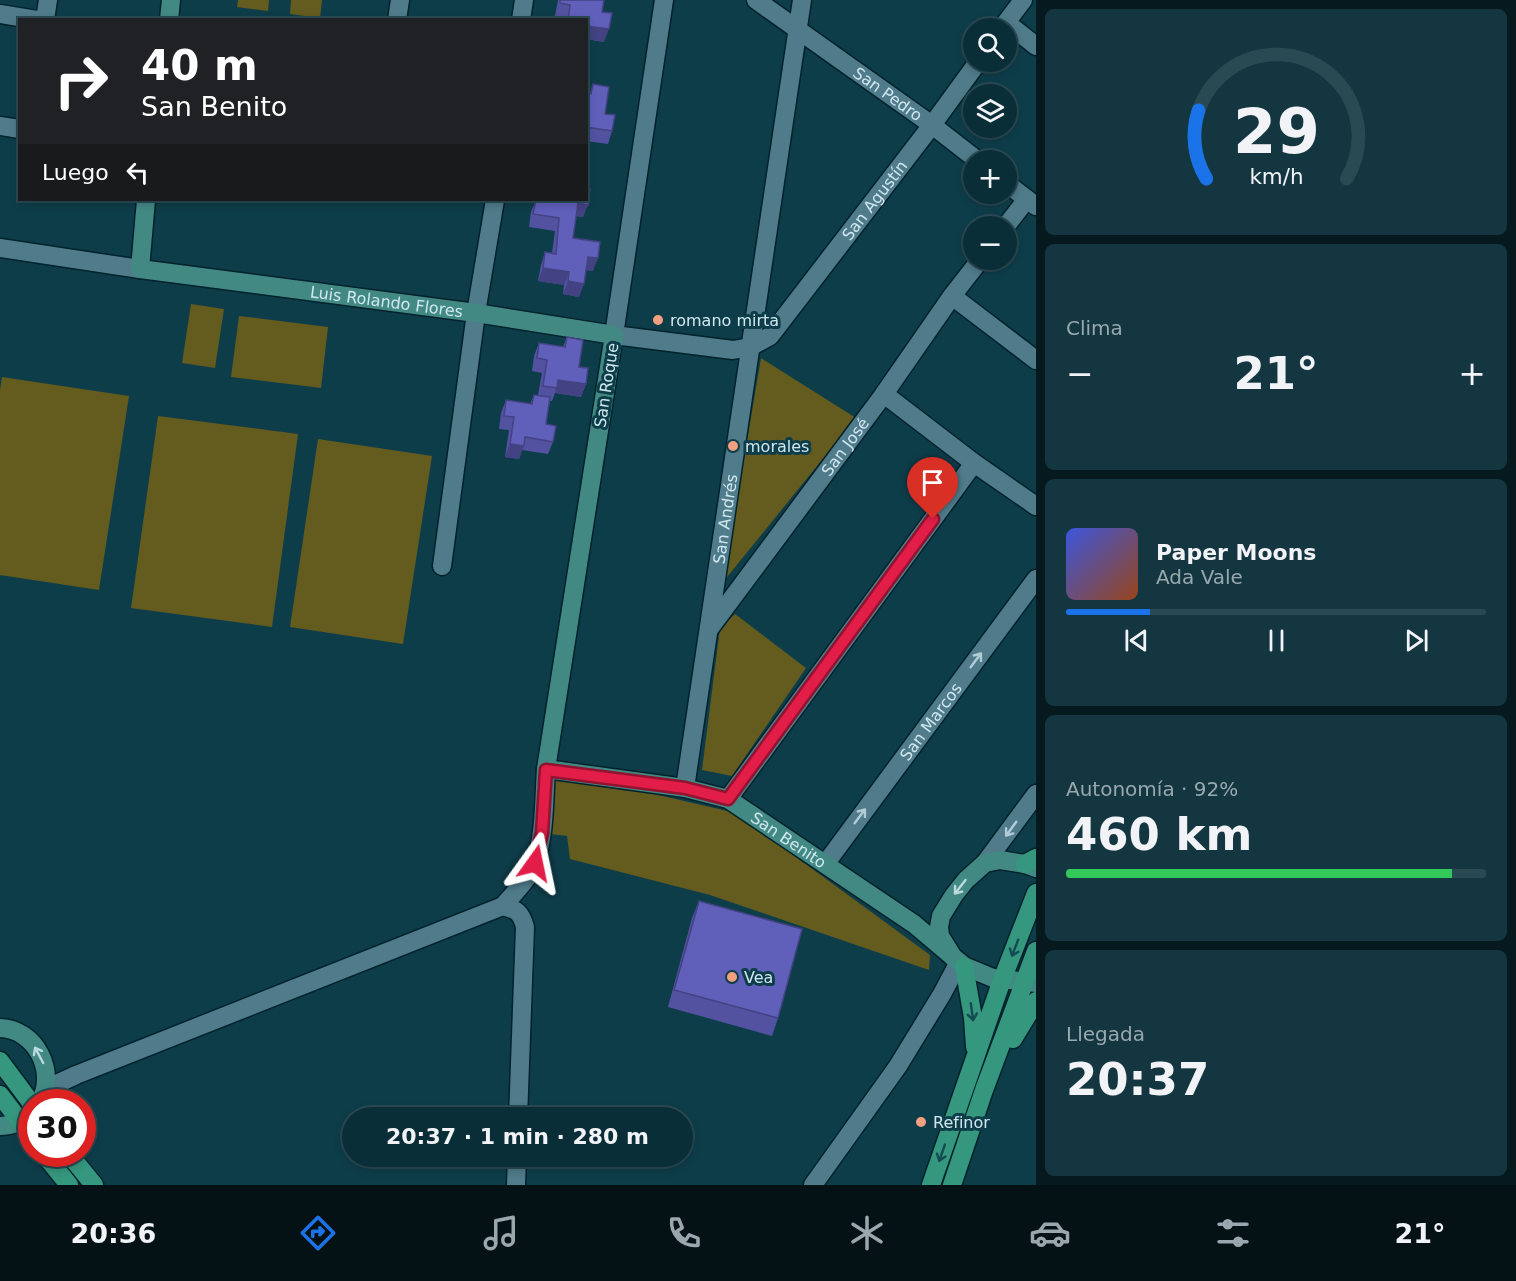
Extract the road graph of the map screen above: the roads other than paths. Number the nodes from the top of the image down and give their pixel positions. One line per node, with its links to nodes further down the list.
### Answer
1 (48, 0): 11 (street)
2 (171, 0): 12 (street)
3 (400, 0): 13 (street)
4 (524, 0): 14 (street)
5 (664, 0): 34 (street, San Roque)
6 (756, 0): 16 (street, San Pedro)
7 (802, 0): 16 (street, San Andrés)
8 (1023, 0): 15 (street)
9 (0, 14): 10 (street)
10 (25, 18)
11 (45, 18)
12 (169, 18)
13 (397, 18)
14 (521, 18)
15 (1011, 18)
16 (798, 30): 20 (street, San Pedro); 36 (street, San Andrés)
17 (1017, 33): 18 (street)
18 (1036, 45)
19 (971, 72): 20 (street, San Agustín)
20 (932, 125): 23 (street, San Pedro); 35 (street, San Agustín)
21 (0, 126): 22 (street)
22 (18, 129)
23 (964, 150)
24 (1017, 191): 27 (street)
25 (146, 201): 30 (street)
26 (494, 201): 33 (street)
27 (1032, 203): 28 (street)
28 (1017, 216)
29 (0, 248): 30 (street, Luis Rolando Flores)
30 (140, 269): 33 (street, Luis Rolando Flores)
31 (972, 270): 32 (street, San José)
32 (952, 296): 37 (street); 38 (street, San José)
33 (476, 313): 34 (street, Luis Rolando Flores); 41 (street)
34 (614, 335): 36 (street, Luis Rolando Flores); 44 (street, San Roque)
35 (770, 336): 36 (street, Luis Rolando Flores)
36 (750, 347): 43 (street, San Andrés)
37 (1036, 360)
38 (884, 394): 39 (street); 43 (street, San José)
39 (974, 463): 40 (street); 47 (street)
40 (1036, 506)
41 (442, 566)
42 (1036, 579): 49 (street, San Marcos, one-way to 42)
43 (709, 630): 45 (street, San Andrés)
44 (546, 770): 45 (street, San Benito); 52 (street)
45 (685, 788): 47 (street, San Benito)
46 (1036, 794): 48 (street, one-way to 48)
47 (728, 799): 49 (street, San Benito)
48 (985, 863): 50 (street); 53 (street, one-way to 53)
49 (826, 864): 54 (street, San Benito)
50 (1032, 864)
51 (1036, 893): 57 (main road, one-way to 57)
52 (502, 906): 65 (street); 68 (street)
53 (941, 916): 54 (street); 56 (street)
54 (914, 924): 56 (street, San Benito)
55 (1036, 951): 58 (main road)
56 (958, 962): 57 (street, San Benito); 61 (main road, one-way to 61); 78 (street)
57 (1002, 980): 58 (street, San Benito); 61 (main road)
58 (1030, 983): 66 (main road)
59 (1036, 1001): 66 (main road)
60 (0, 1028): 64 (street, one-way to 60)
61 (975, 1058): 79 (main road, one-way to 79)
62 (0, 1061): 63 (main road)
63 (21, 1089)
64 (44, 1089)
65 (54, 1089)
66 (984, 1090): 80 (main road)
67 (0, 1095): 69 (main road)
68 (518, 1107)
69 (18, 1110)
70 (18, 1121): 71 (street)
71 (0, 1126)
72 (54, 1167): 75 (main road)
73 (79, 1167): 76 (main road)
74 (517, 1167): 77 (street)
75 (69, 1185)
76 (94, 1185)
77 (516, 1185)
78 (813, 1185)
79 (931, 1185)
80 (952, 1185)

